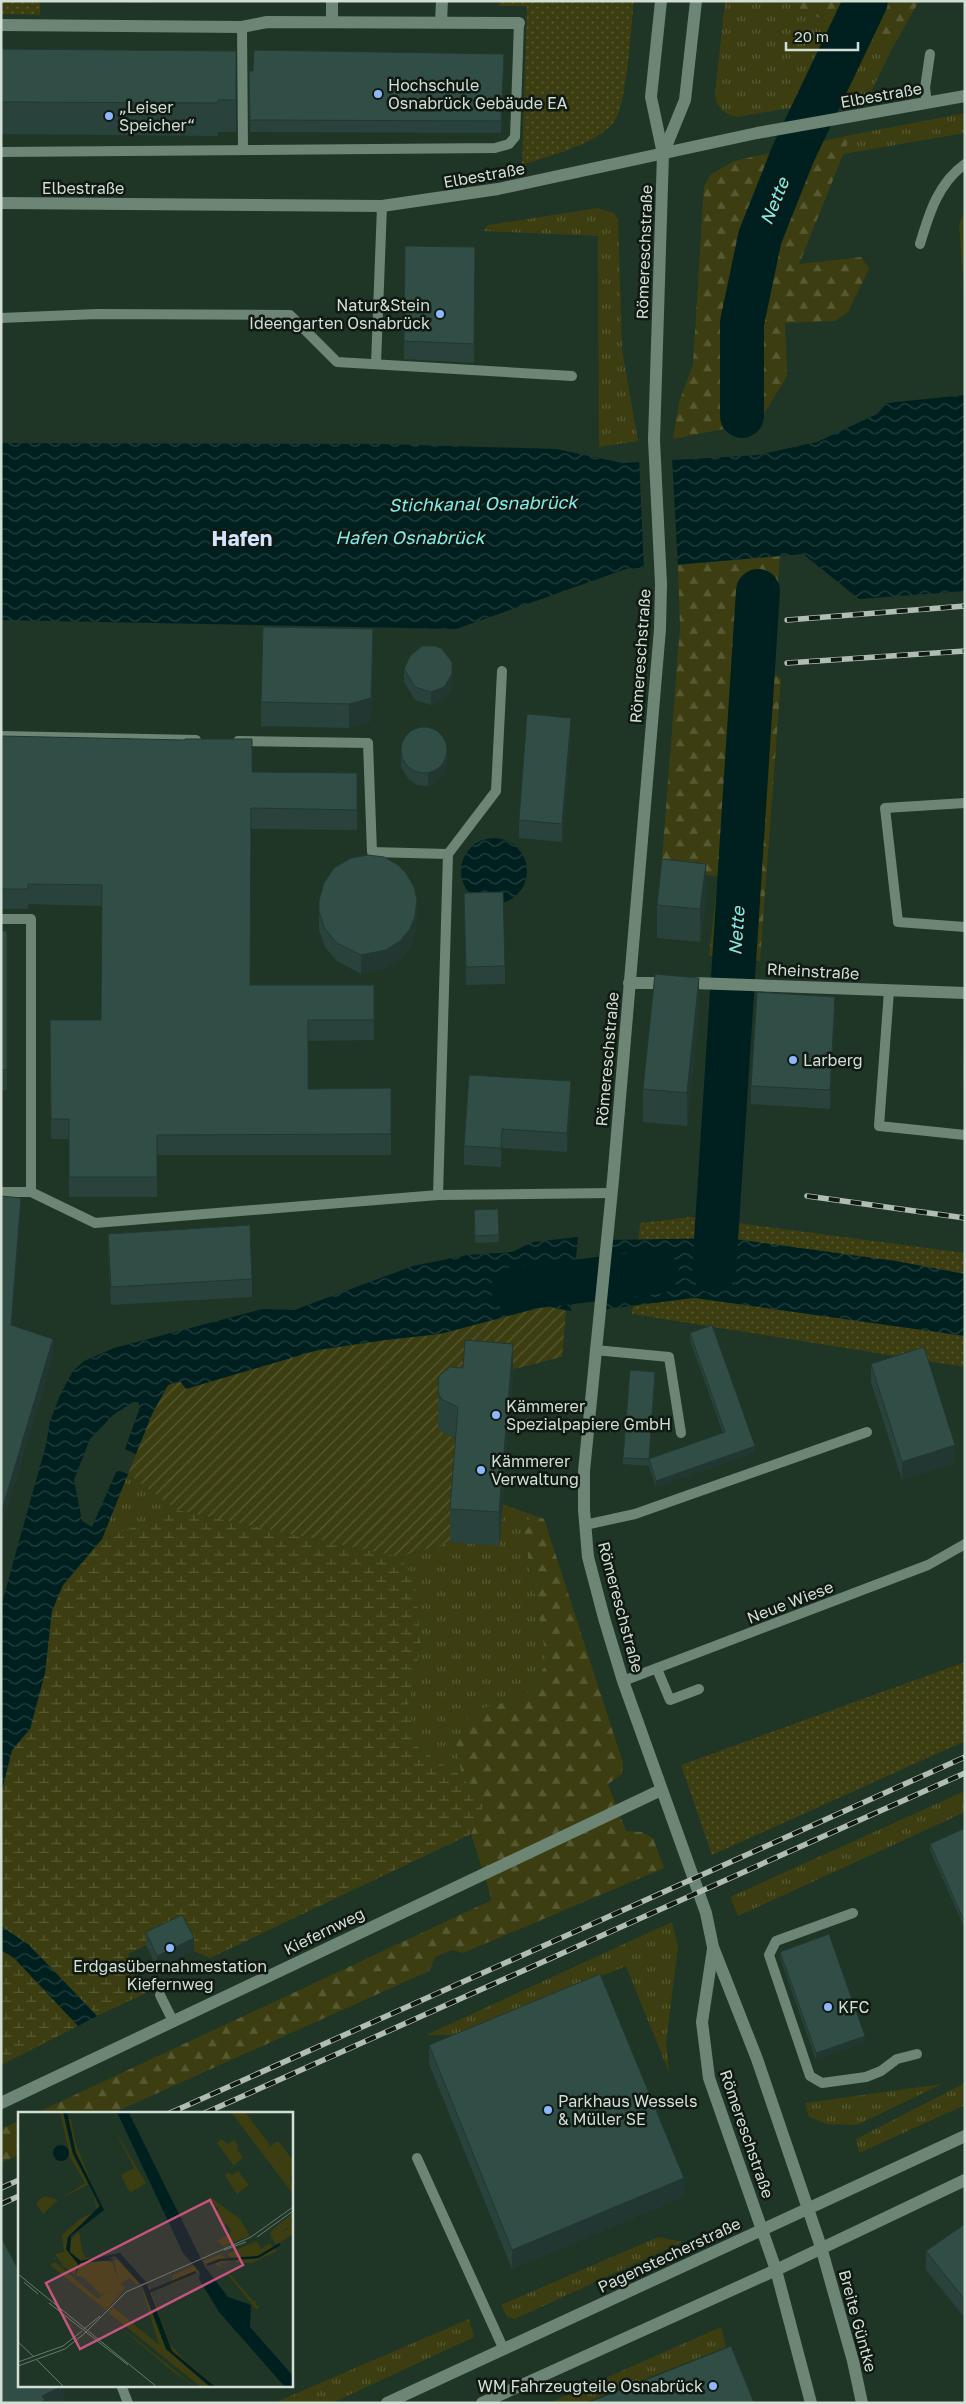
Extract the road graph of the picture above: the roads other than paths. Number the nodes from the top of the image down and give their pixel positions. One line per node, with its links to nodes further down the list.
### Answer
1 (332, 1): 5 (main road)
2 (442, 1): 6 (main road)
3 (661, 1): 15 (main road, Römereschstraße)
4 (696, 1): 15 (main road, Römereschstraße)
5 (332, 22): 6 (main road); 9 (main road)
6 (441, 22): 7 (main road)
7 (518, 23): 13 (lane)
8 (1, 25): 9 (main road)
9 (242, 27): 13 (lane)
10 (930, 54): 12 (lane)
11 (965, 96): 12 (main road, Elbestraße)
12 (927, 103): 15 (main road, Elbestraße)
13 (243, 150): 14 (lane)
14 (1, 152)
15 (663, 154): 18 (main road, Elbestraße); 31 (main road, Römereschstraße)
16 (965, 164): 19 (lane)
17 (1, 203): 18 (main road, Elbestraße)
18 (382, 206): 21 (lane)
19 (920, 244)
20 (1, 318): 21 (lane)
21 (376, 364): 22 (lane)
22 (572, 376)
23 (502, 671): 28 (lane)
24 (1, 736): 25 (lane)
25 (210, 740)
26 (230, 740): 28 (lane)
27 (965, 803): 30 (lane)
28 (448, 854): 38 (lane)
29 (1, 919): 36 (lane)
30 (965, 927)
31 (629, 983): 32 (main road, Rheinstraße); 37 (main road, Römereschstraße)
32 (889, 991): 33 (main road, Rheinstraße); 34 (lane)
33 (965, 993)
34 (965, 1134)
35 (1, 1192): 36 (lane)
36 (31, 1192): 38 (lane)
37 (612, 1193): 38 (lane); 39 (main road, Römereschstraße)
38 (438, 1195)
39 (595, 1350): 41 (lane); 42 (main road, Römereschstraße)
40 (867, 1432): 42 (lane)
41 (681, 1433)
42 (585, 1525): 45 (main road, Römereschstraße)
43 (965, 1544): 44 (lane, Neue Wiese)
44 (657, 1669): 45 (lane, Neue Wiese); 46 (lane)
45 (623, 1681): 47 (main road, Römereschstraße)
46 (700, 1690)
47 (661, 1790): 49 (main road, Römereschstraße); 51 (main road, Kiefernweg)
48 (852, 1913): 52 (lane)
49 (714, 1947): 57 (main road, Römereschstraße); 58 (main road, Römereschstraße)
50 (160, 1995): 51 (lane)
51 (173, 2021): 53 (main road, Kiefernweg)
52 (917, 2054)
53 (1, 2104)
54 (965, 2136): 57 (main road, Pagenstecherstraße)
55 (417, 2158): 61 (lane)
56 (965, 2180): 59 (main road)
57 (808, 2209): 58 (main road, Pagenstecherstraße); 59 (main road, Römereschstraße)
58 (763, 2228): 60 (main road, Römereschstraße); 61 (main road, Pagenstecherstraße)
59 (821, 2247): 60 (main road); 67 (main road, Breite Güntke)
60 (776, 2270): 65 (main road); 66 (main road)
61 (504, 2350): 64 (main road, Pagenstecherstraße)
62 (121, 2386): 63 (lane)
63 (128, 2403)
64 (387, 2403)
65 (482, 2403)
66 (811, 2403)
67 (862, 2403)

